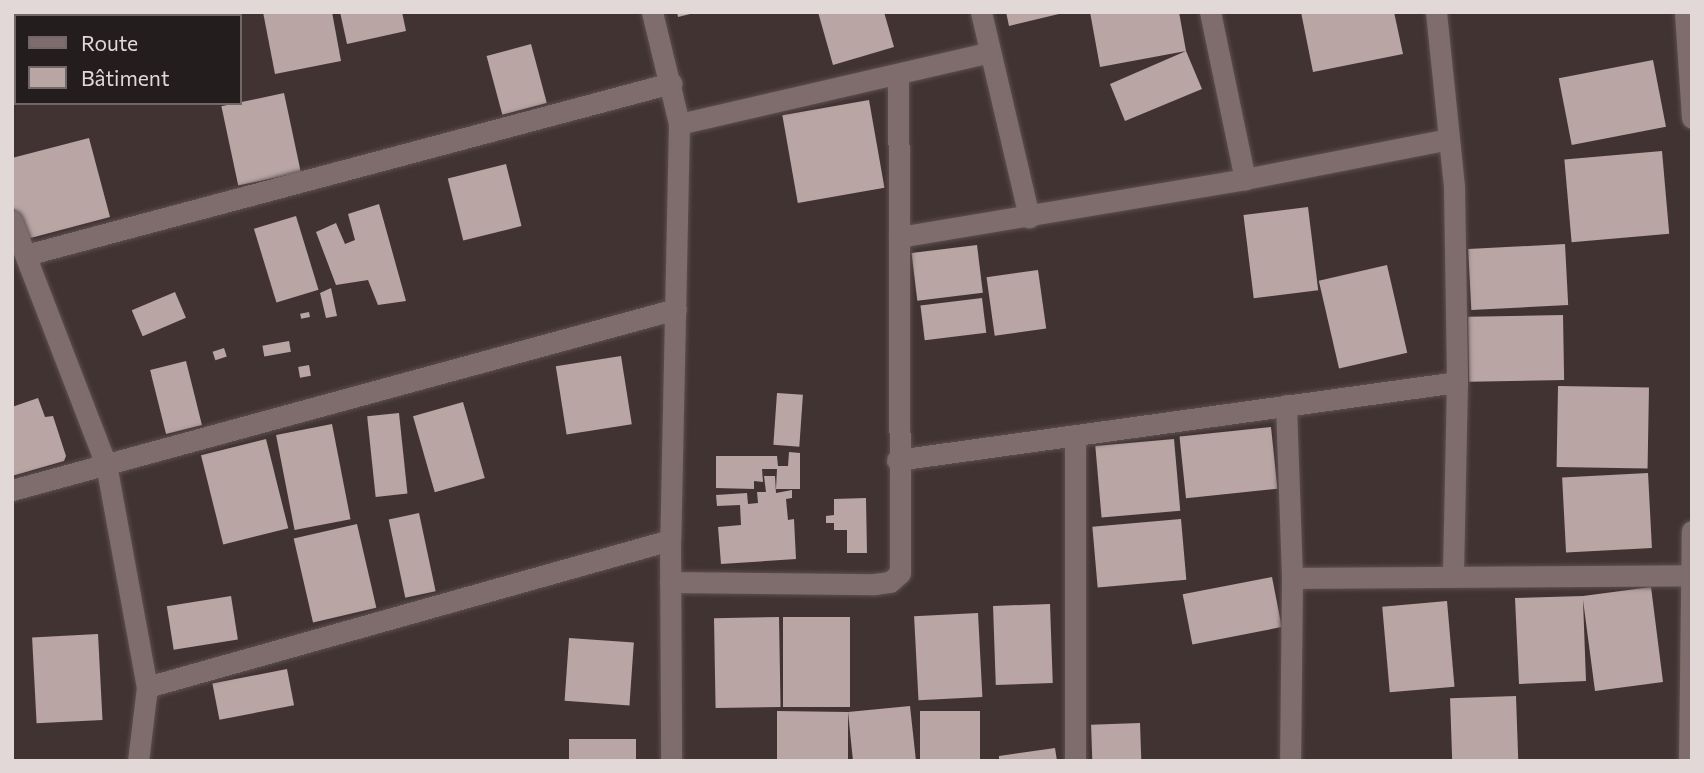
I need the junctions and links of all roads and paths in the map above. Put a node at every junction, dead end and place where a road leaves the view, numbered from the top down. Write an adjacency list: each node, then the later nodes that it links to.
1 (652, 12): 8 (street)
2 (981, 12): 6 (street)
3 (1210, 12): 12 (street)
4 (1436, 12): 11 (street)
5 (1685, 12): 9 (street)
6 (990, 52): 7 (street); 13 (street)
7 (898, 76): 10 (street); 15 (street)
8 (671, 83): 10 (street); 16 (street)
9 (1692, 118)
10 (679, 124): 17 (street)
11 (1448, 139): 12 (street); 18 (street)
12 (1245, 179): 13 (street)
13 (1029, 217): 15 (street)
14 (12, 221): 16 (street)
15 (900, 237): 21 (street)
16 (26, 255): 22 (street)
17 (676, 309): 22 (street); 25 (street)
18 (1457, 382): 19 (street); 27 (street)
19 (1286, 405): 20 (street); 28 (street)
20 (1075, 435): 21 (street); 33 (street)
21 (897, 460): 29 (street)
22 (106, 464): 23 (street); 30 (street)
23 (12, 490)
24 (1692, 531): 26 (street)
25 (670, 540): 29 (street); 30 (street)
26 (1691, 575): 27 (street); 35 (street)
27 (1453, 577): 28 (street)
28 (1292, 578): 34 (street)
29 (670, 582): 32 (street)
30 (147, 687): 31 (street)
31 (138, 761)
32 (671, 761)
33 (1075, 761)
34 (1290, 761)
35 (1689, 761)

